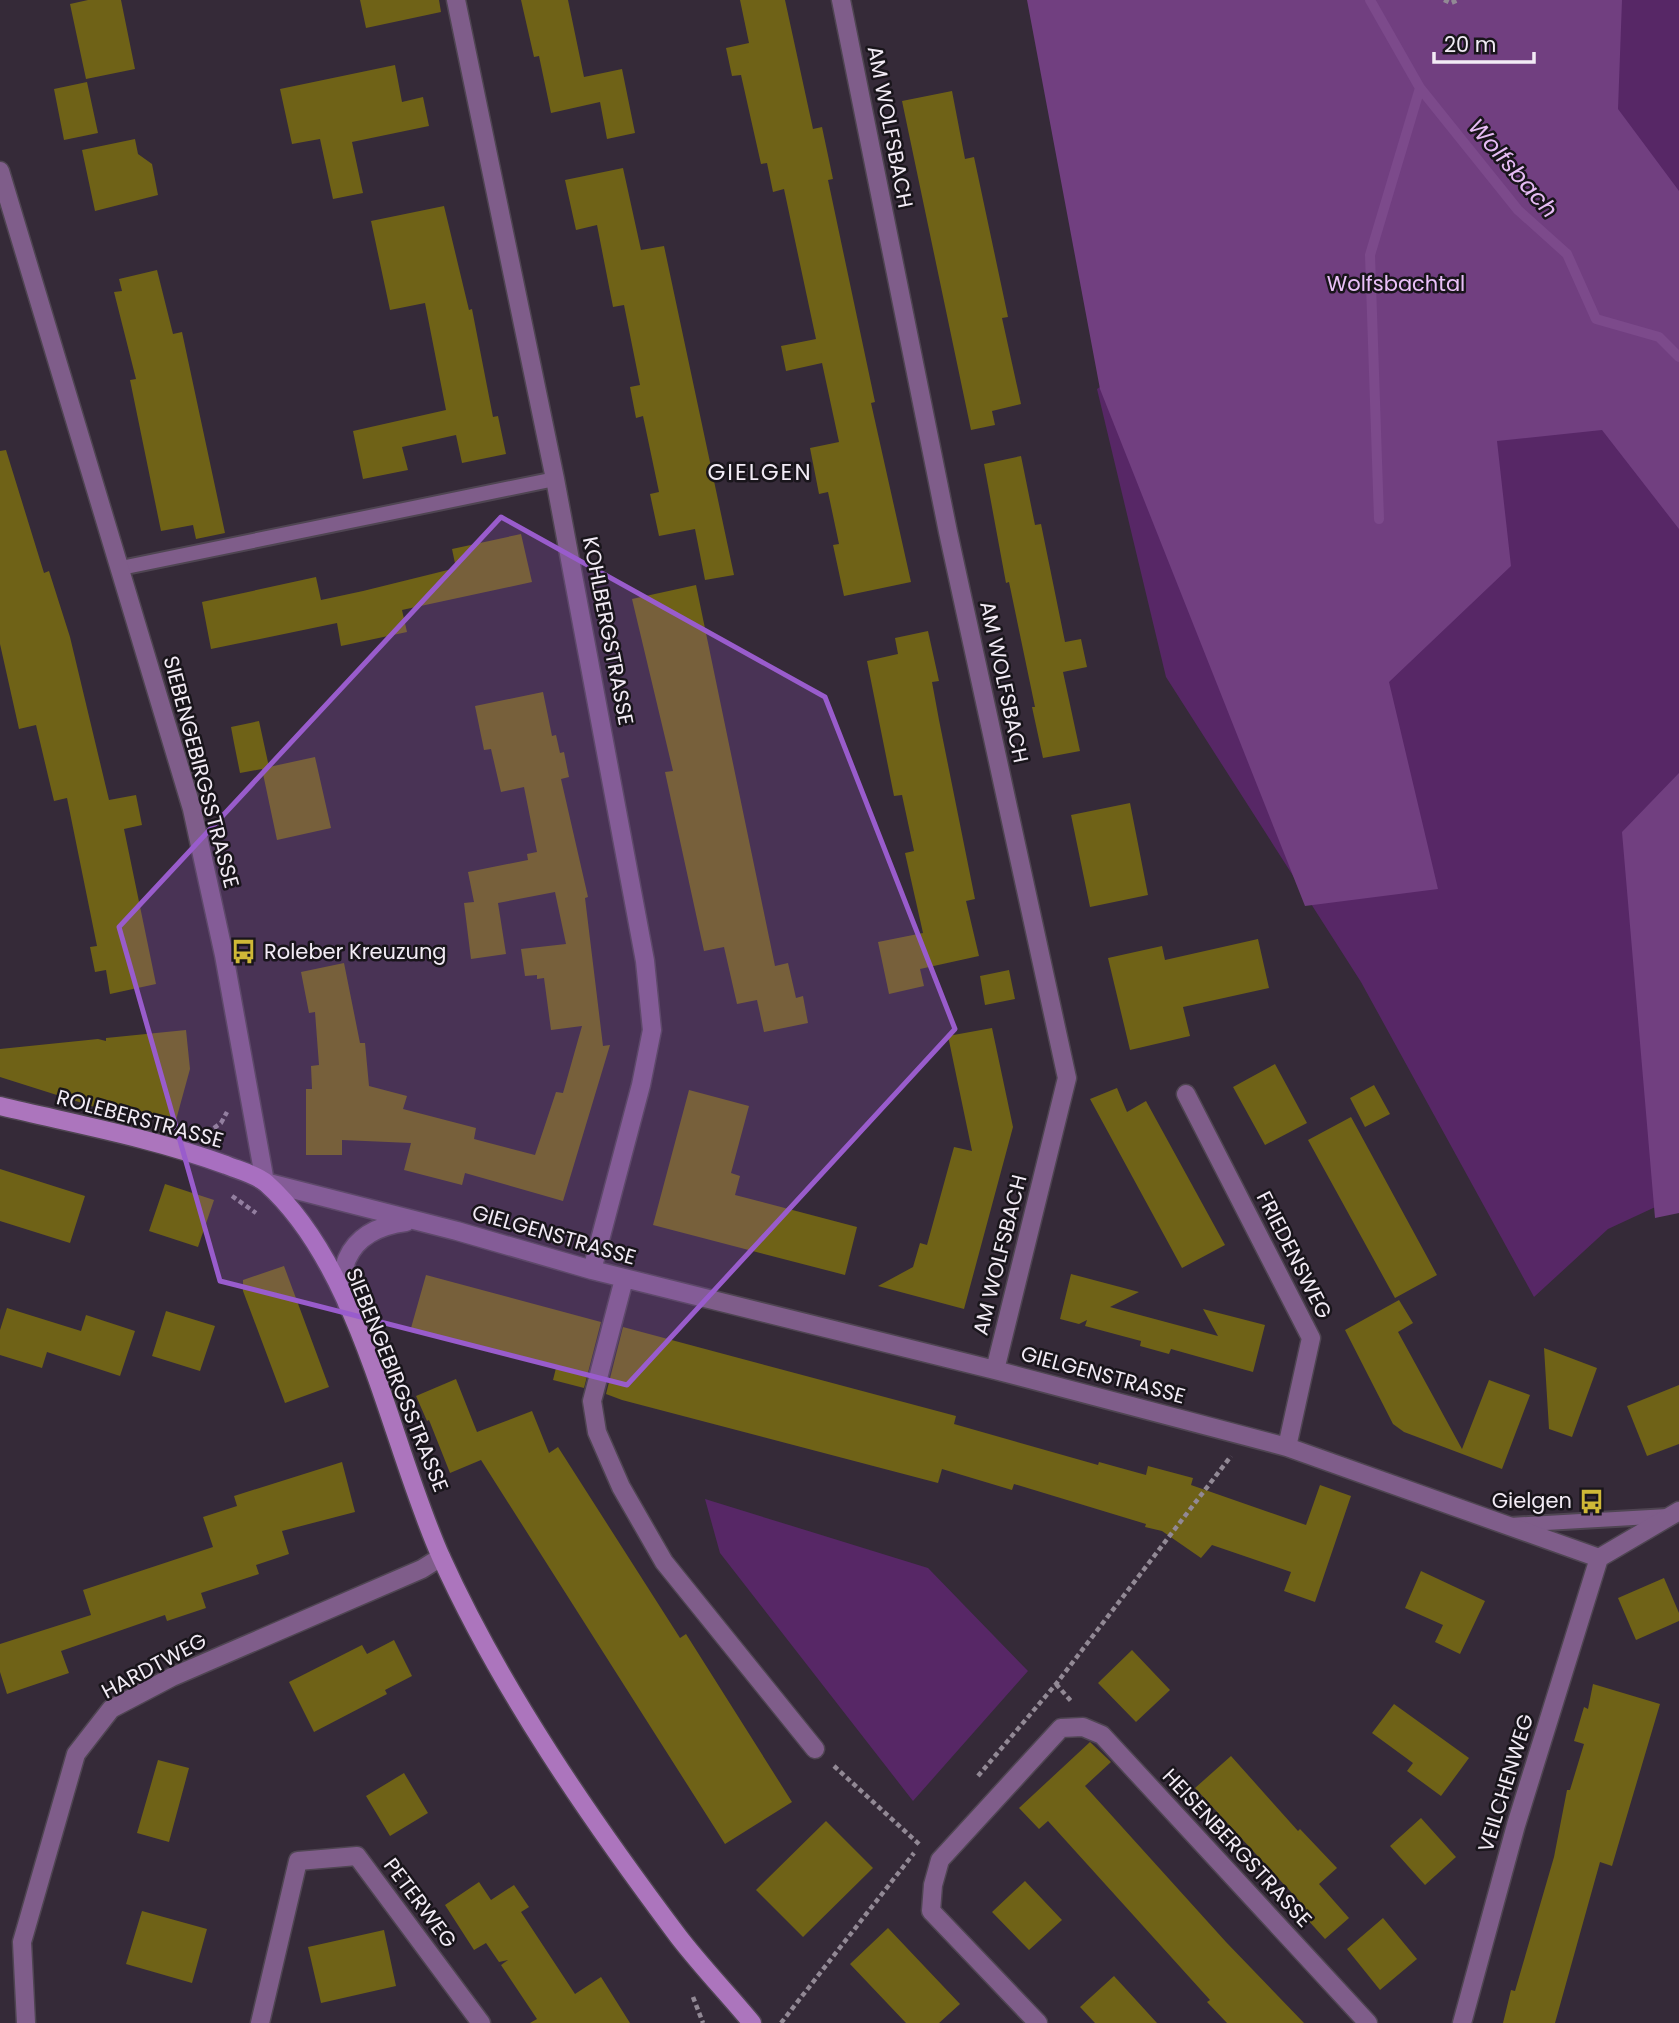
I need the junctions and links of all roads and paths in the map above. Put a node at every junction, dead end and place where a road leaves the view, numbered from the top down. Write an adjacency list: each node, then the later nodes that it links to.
1 (456, 0): 6 (street, KOHLBERGSTRASSE)
2 (841, 0): 17 (street, AM WOLFSBACH)
3 (1444, 0): 4 (path)
4 (1458, 0)
5 (0, 171): 7 (street, SIEBENGEBIRGSSTRASSE)
6 (555, 479): 7 (lane); 14 (street, KOHLBERGSTRASSE)
7 (121, 568): 10 (street, SIEBENGEBIRGSSTRASSE)
8 (1186, 1094): 19 (street, FRIEDENSWEG)
9 (0, 1106): 10 (main road, ROLEBERSTRASSE)
10 (265, 1182): 13 (street, GIELGENSTRASSE); 16 (main road, SIEBENGEBIRGSSTRASSE)
11 (228, 1194): 12 (path)
12 (260, 1216)
13 (415, 1221): 14 (street, GIELGENSTRASSE); 16 (street, GIELGENSTRASSE)
14 (592, 1270): 15 (street, GIELGENSTRASSE)
15 (624, 1279): 17 (street, GIELGENSTRASSE); 24 (street)
16 (347, 1304): 22 (main road, SIEBENGEBIRGSSTRASSE)
17 (995, 1370): 18 (street, GIELGENSTRASSE)
18 (1247, 1436): 19 (street, GIELGENSTRASSE); 25 (path)
19 (1287, 1447): 21 (street, GIELGENSTRASSE)
20 (1674, 1513): 21 (lane); 23 (street)
21 (1505, 1526): 23 (street, GIELGENSTRASSE)
22 (441, 1557): 28 (street, HARDTWEG); 31 (main road, SIEBENGEBIRGSSTRASSE)
23 (1598, 1558): 35 (street, VEILCHENWEG)
24 (815, 1749): 27 (path)
25 (971, 1785)
26 (929, 1835): 27 (path)
27 (920, 1845): 32 (path)
28 (26, 2023)
29 (260, 2023): 30 (street, PETERWEG)
30 (481, 2023)
31 (752, 2023)
32 (781, 2023)
33 (1038, 2023): 34 (street, HEISENBERGSTRASSE)
34 (1368, 2023)
35 (1462, 2023)

